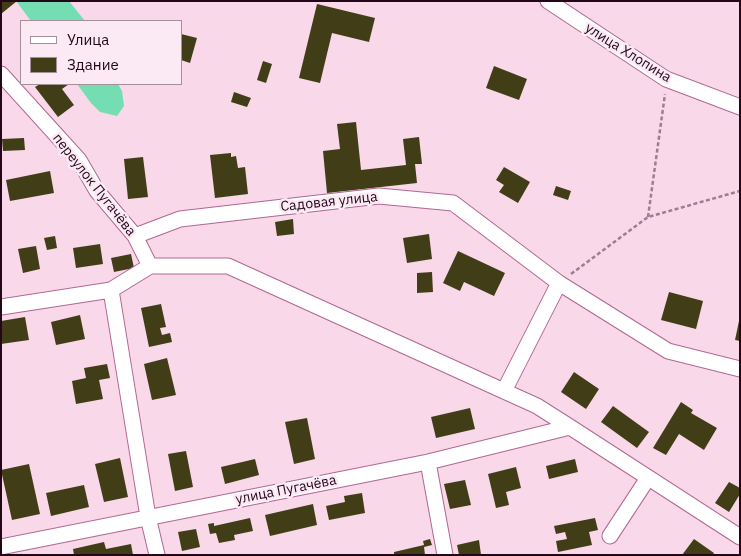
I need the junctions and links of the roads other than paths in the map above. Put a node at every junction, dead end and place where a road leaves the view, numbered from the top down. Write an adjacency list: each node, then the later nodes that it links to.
1 (548, 1): 3 (street, улица Хлопина)
2 (1, 74): 4 (street, переулок Пугачёва)
3 (740, 107)
4 (135, 236): 5 (street, переулок Пугачёва); 6 (street, Садовая улица)
5 (150, 266): 7 (street); 10 (street)
6 (559, 282): 9 (street, Садовая улица); 10 (street)
7 (111, 290): 8 (street); 14 (street)
8 (1, 307)
9 (740, 369)
10 (504, 391): 11 (street)
11 (570, 426): 12 (street, улица Пугачёва); 13 (street)
12 (428, 462): 14 (street, улица Пугачёва); 19 (street)
13 (648, 478): 15 (street); 16 (street)
14 (148, 517): 17 (street, улица Пугачёва); 18 (street)
15 (610, 536)
16 (740, 537)
17 (1, 547)
18 (157, 555)
19 (445, 555)

